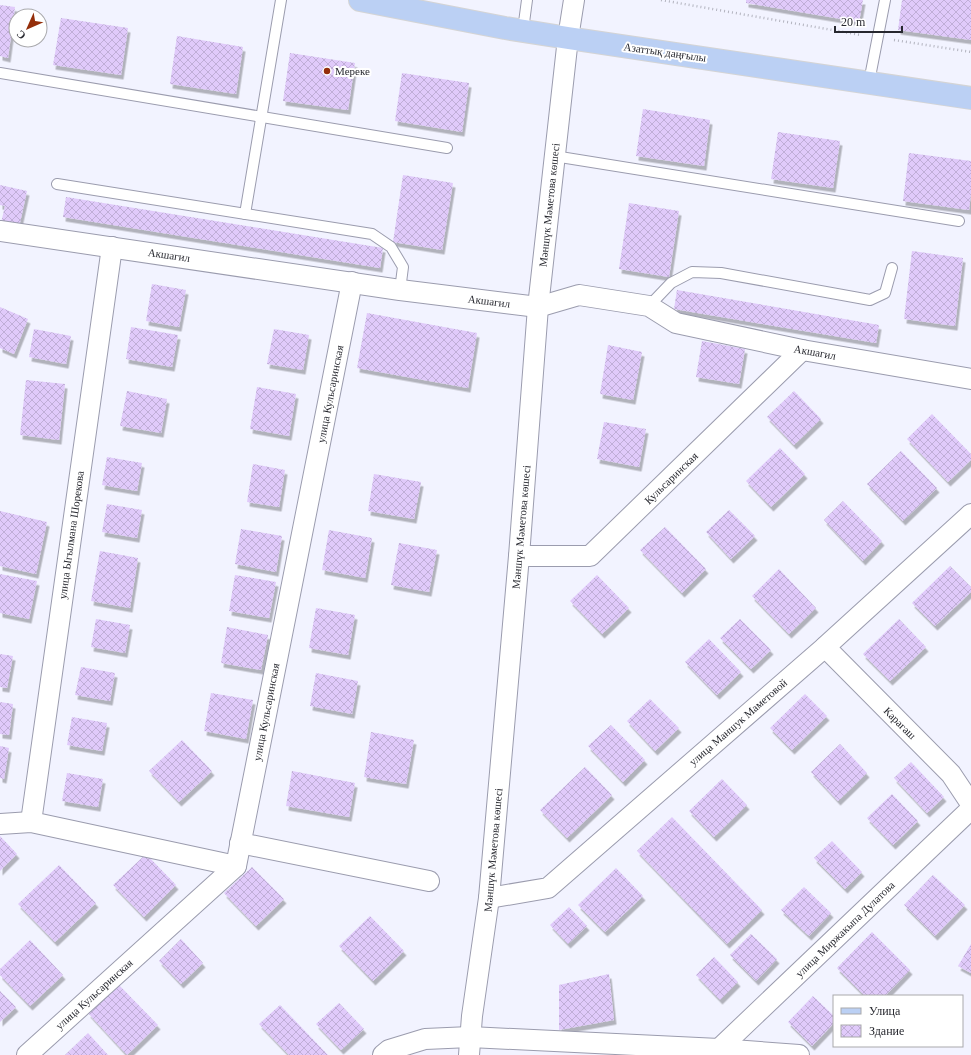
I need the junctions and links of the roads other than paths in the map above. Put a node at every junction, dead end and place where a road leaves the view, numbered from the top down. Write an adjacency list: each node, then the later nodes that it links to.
1 (281, 0): 11 (lane)
2 (360, 0): 6 (main road, Азаттық даңғылы)
3 (527, 0): 6 (lane)
4 (574, 0): 7 (street, Мәншүк Мәметова көшесі)
5 (885, 0): 9 (lane)
6 (523, 30): 7 (main road, Азаттық даңғылы)
7 (568, 38): 9 (main road, Азаттық даңғылы); 13 (street, Мәншүк Мәметова көшесі)
8 (0, 73): 11 (lane)
9 (869, 82): 10 (main road, Азаттық даңғылы)
10 (971, 98)
11 (261, 117): 12 (lane); 15 (lane)
12 (447, 148)
13 (554, 156): 16 (lane); 23 (street, Мәншүк Мәметова көшесі)
14 (57, 184): 15 (lane)
15 (245, 214): 21 (lane)
16 (959, 221)
17 (0, 231): 18 (street, Акшагил)
18 (112, 247): 20 (street, Акшагил); 31 (street, улица Ыгылмана Шорекова)
19 (892, 268): 22 (lane)
20 (352, 282): 21 (street, Акшагил); 33 (street, улица Кульсаринская)
21 (400, 290): 23 (street, Акшагил)
22 (649, 306): 23 (street, Акшагил); 24 (street, Акшагил)
23 (538, 307): 27 (street, Мәншүк Мәметова көшесі)
24 (802, 350): 25 (street, Акшагил); 27 (street, Кульсаринская)
25 (971, 379)
26 (971, 514): 28 (street, улица Маншук Маметовой)
27 (519, 556): 36 (street, Мәншүк Мәметова көшесі)
28 (825, 647): 29 (street, Карагаш); 36 (street, улица Маншук Маметовой)
29 (971, 804)
30 (971, 808): 38 (street, улица Миржакыпа Дулатова)
31 (31, 822): 32 (street); 34 (street)
32 (0, 824)
33 (240, 843): 34 (street, улица Кульсаринская); 35 (street)
34 (236, 866): 39 (street, улица Кульсаринская)
35 (429, 881)
36 (489, 898): 37 (street, Мәншүк Мәметова көшесі)
37 (469, 1046): 38 (street); 40 (street)
38 (719, 1049): 41 (street)
39 (27, 1055)
40 (383, 1055)
41 (799, 1055)

